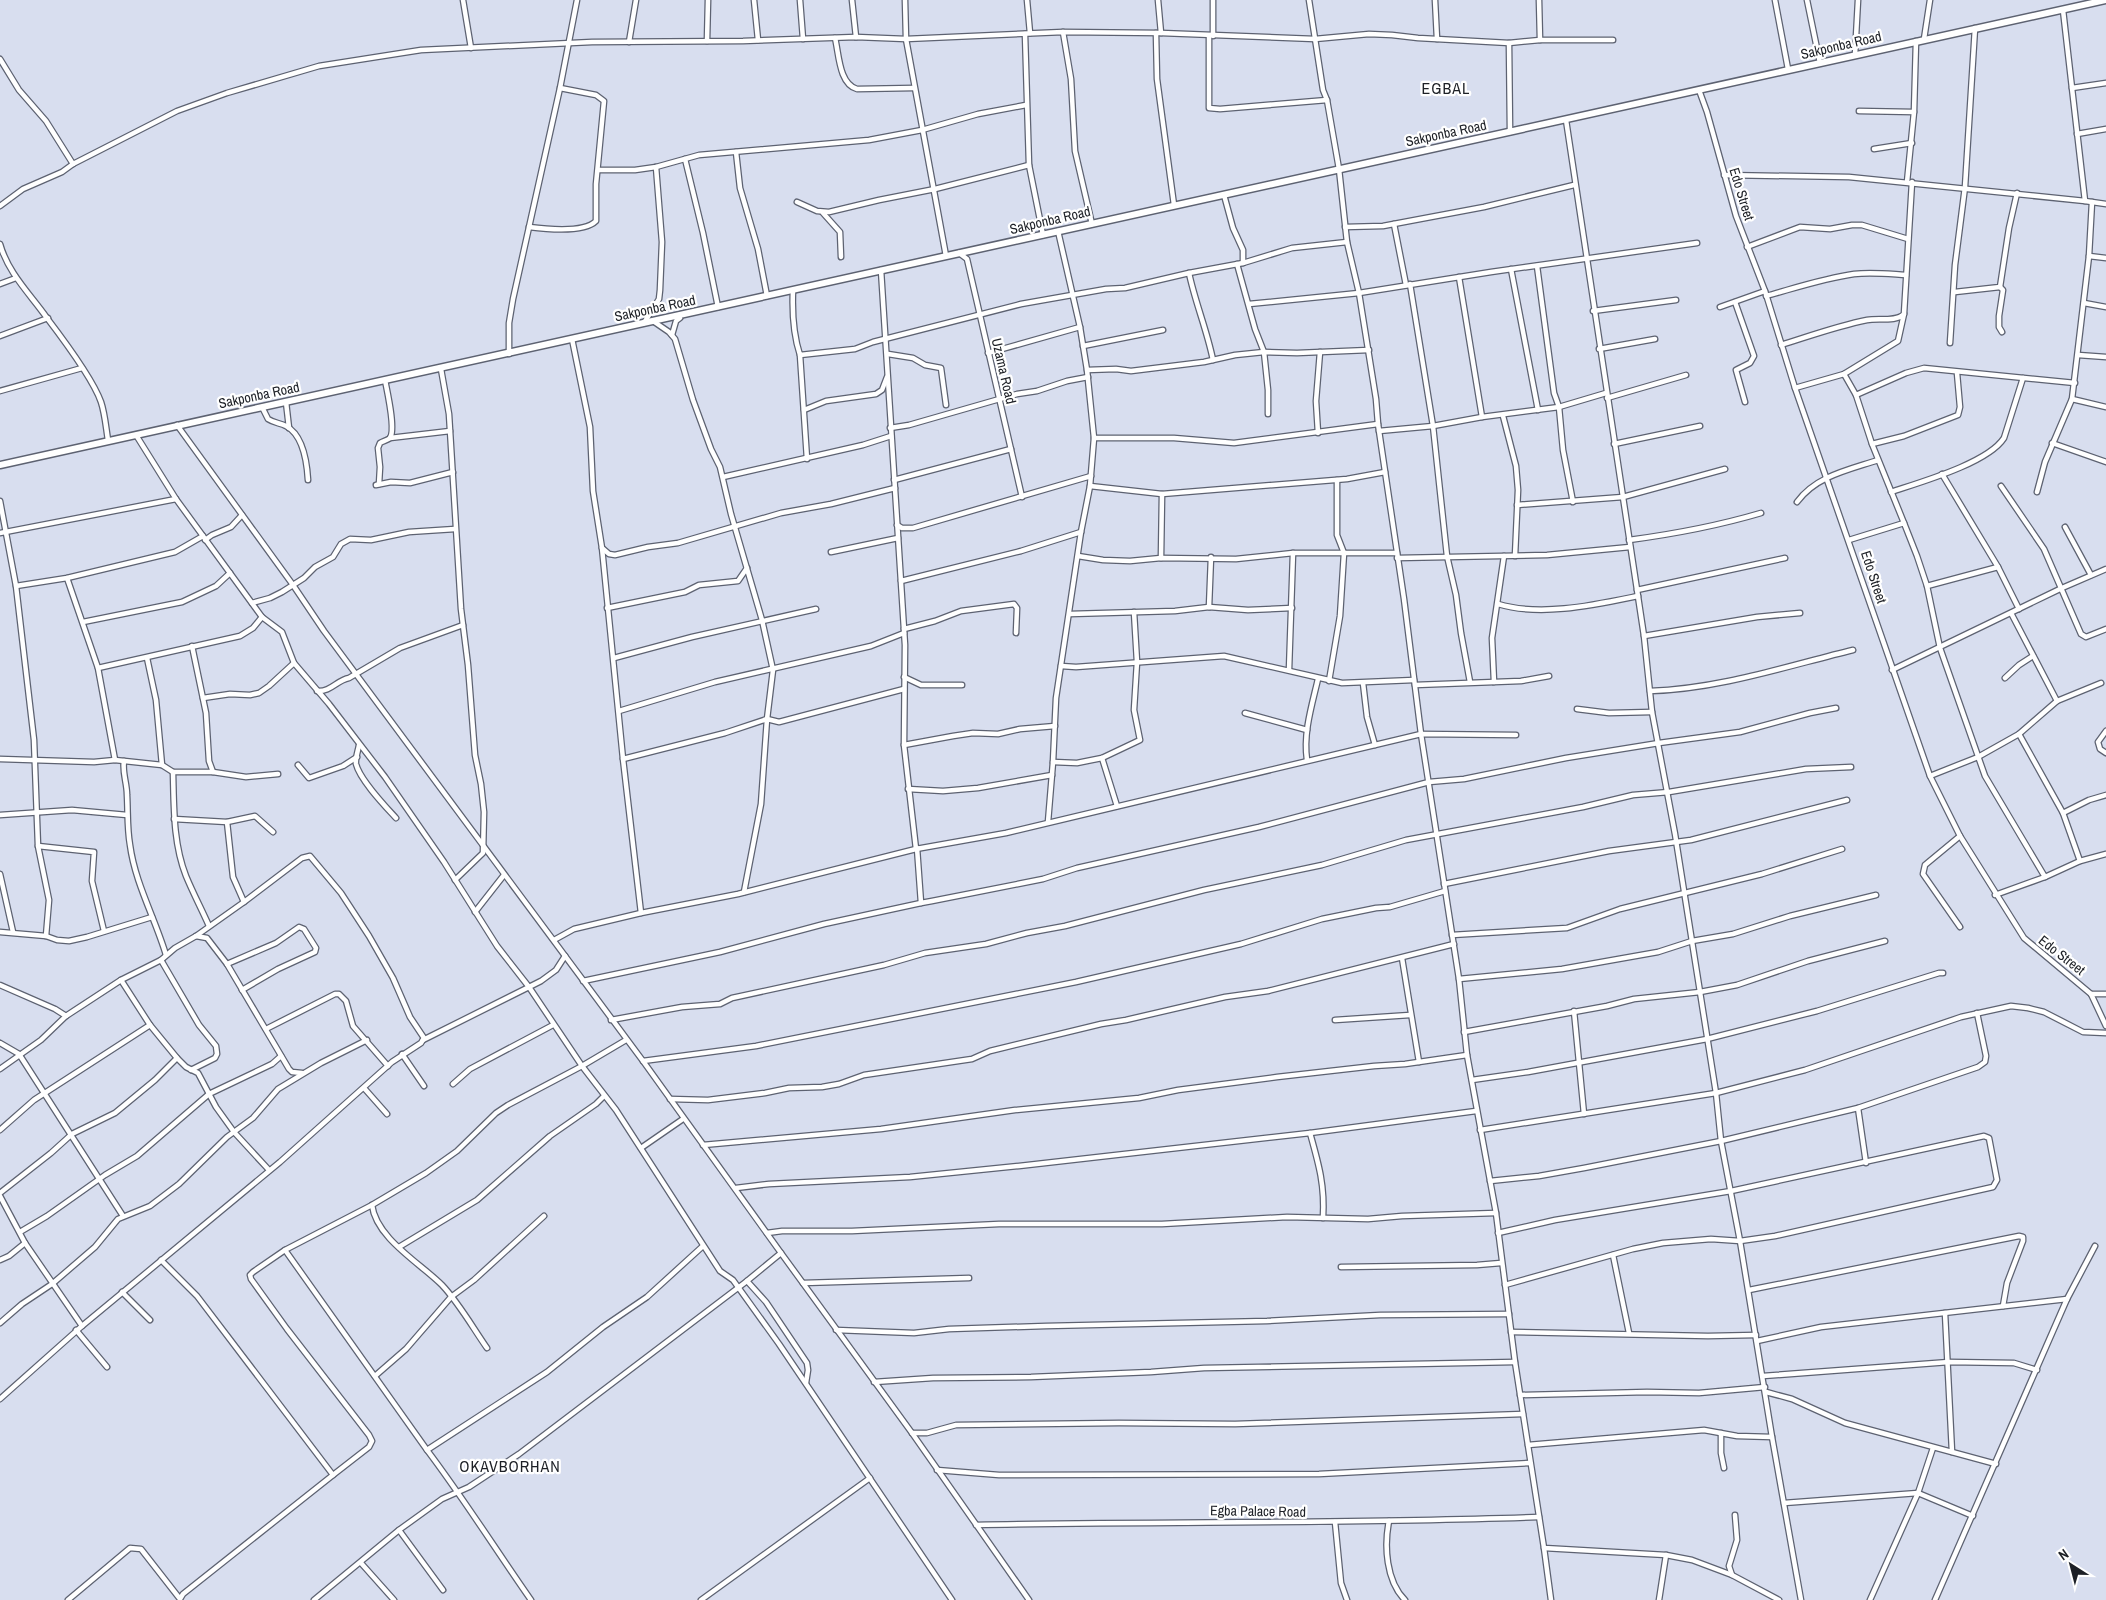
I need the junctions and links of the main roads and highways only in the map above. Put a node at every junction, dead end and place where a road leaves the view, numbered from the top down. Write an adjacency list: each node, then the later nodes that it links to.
1 (2106, 0): 2 (main road, Sakponba Road)
2 (2095, 1): 3 (main road, Sakponba Road)
3 (0, 465)

